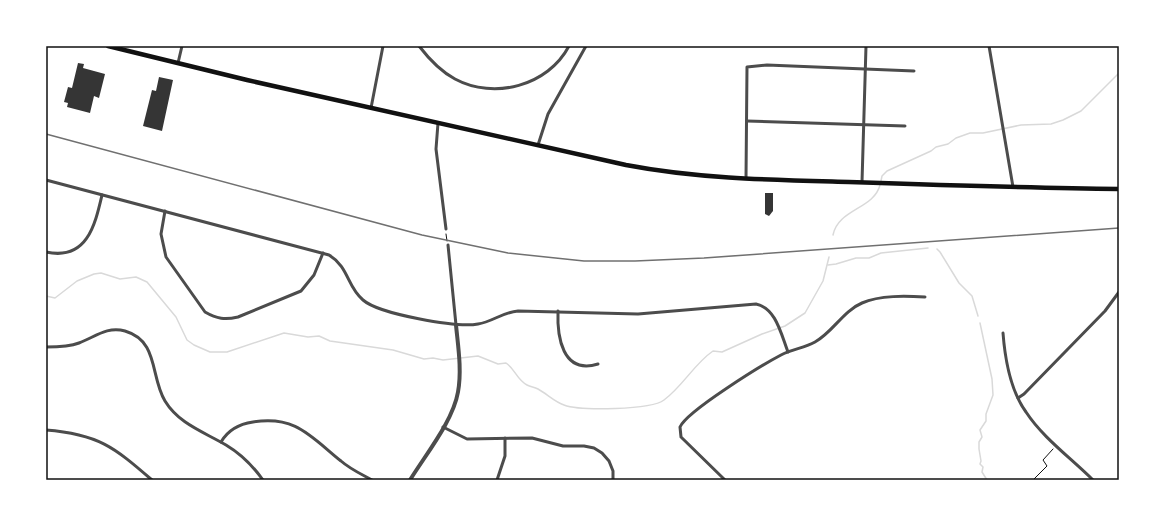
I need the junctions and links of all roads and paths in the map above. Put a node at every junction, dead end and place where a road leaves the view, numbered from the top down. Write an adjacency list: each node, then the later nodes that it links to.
1 (108, 46): 9 (main road)
2 (182, 46): 10 (street)
3 (384, 46): 13 (street)
4 (420, 46): 5 (street)
5 (569, 46)
6 (586, 46): 18 (street)
7 (866, 46): 11 (street)
8 (990, 46): 22 (street)
9 (132, 49): 10 (main road)
10 (178, 63): 13 (main road)
11 (865, 68): 12 (street); 14 (street); 16 (street)
12 (914, 71)
13 (371, 108): 15 (main road)
14 (747, 121): 16 (street); 19 (street)
15 (438, 123): 18 (main road); 26 (street)
16 (864, 124): 17 (street); 21 (street)
17 (905, 126)
18 (538, 145): 19 (main road)
19 (746, 178): 21 (main road)
20 (46, 180): 24 (street)
21 (862, 182): 22 (main road)
22 (1013, 187): 23 (main road)
23 (1119, 189)
24 (102, 195): 25 (street); 28 (street)
25 (165, 211): 29 (street); 29 (street)
26 (446, 229): 27 (path)
27 (448, 245): 33 (street)
28 (46, 252)
29 (323, 253): 33 (street)
30 (1119, 292): 38 (street)
31 (925, 297): 36 (street)
32 (558, 312): 33 (street); 36 (street); 37 (street)
33 (456, 324): 39 (street)
34 (1003, 333): 38 (street)
35 (46, 347): 42 (street)
36 (788, 352): 50 (street)
37 (598, 364)
38 (1018, 398): 52 (street)
39 (443, 427): 41 (street); 47 (street)
40 (46, 430): 44 (street)
41 (505, 438): 48 (street); 49 (street)
42 (220, 442): 45 (street); 46 (street)
43 (1053, 449): 51 (path)
44 (152, 480)
45 (264, 480)
46 (372, 480)
47 (410, 480)
48 (496, 480)
49 (613, 480)
50 (725, 480)
51 (1034, 480)
52 (1093, 480)

